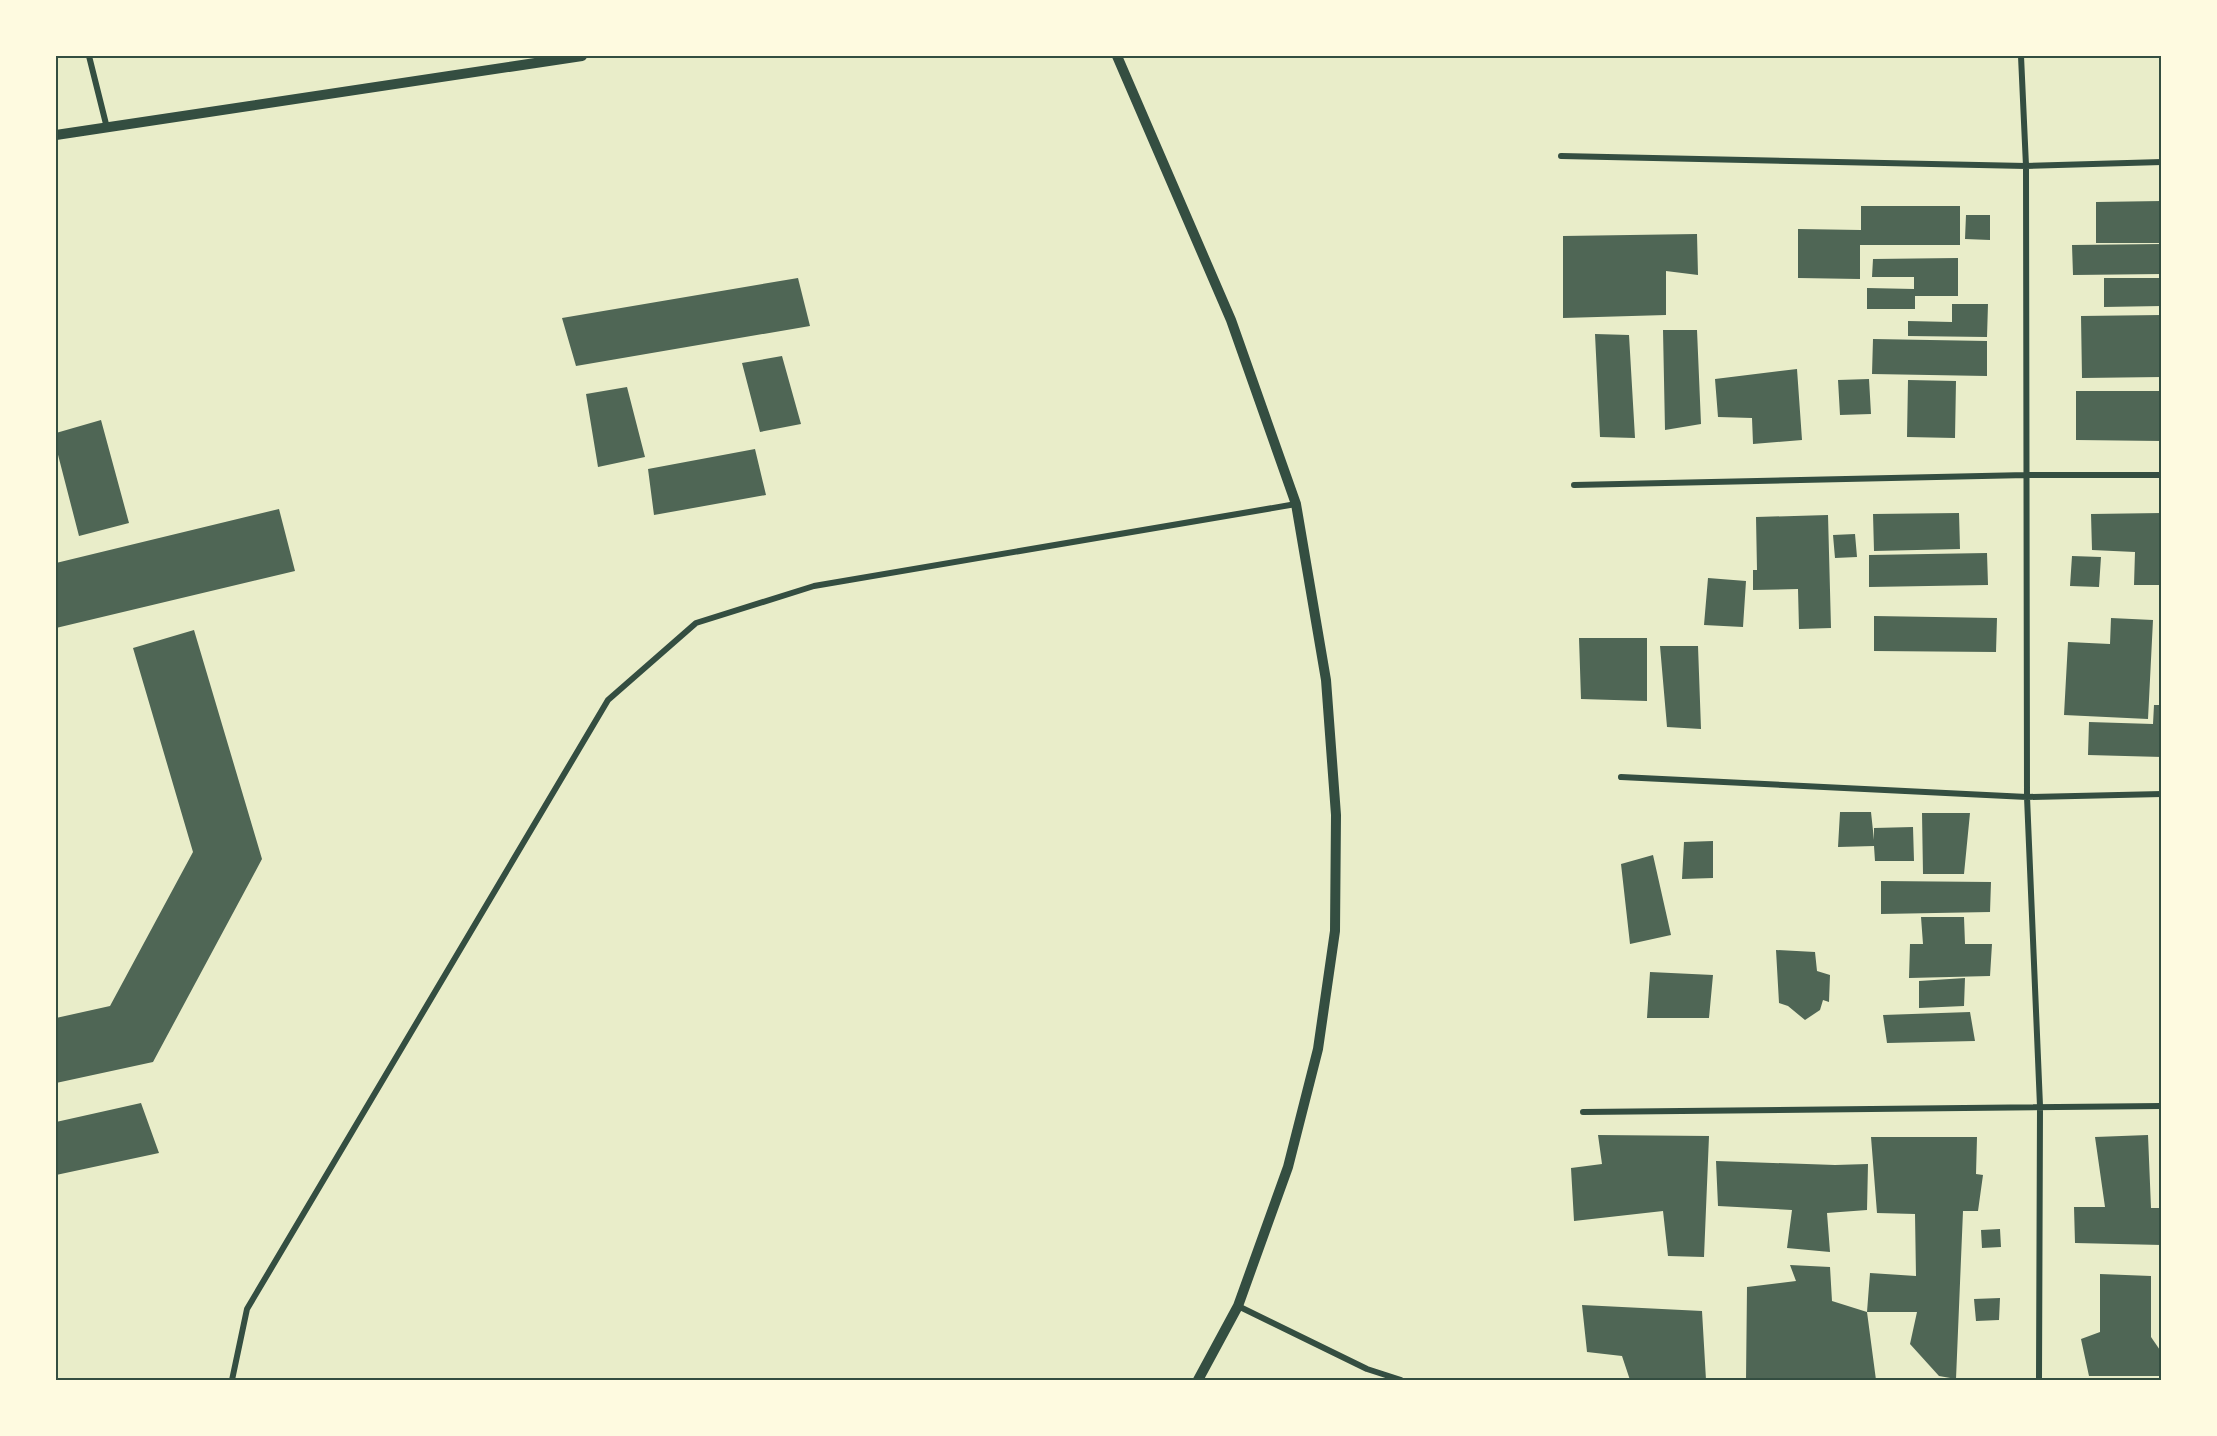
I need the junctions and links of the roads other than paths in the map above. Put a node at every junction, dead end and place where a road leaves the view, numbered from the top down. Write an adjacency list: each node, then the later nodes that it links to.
1 (89, 56): 5 (street)
2 (582, 56): 5 (street)
3 (1117, 56): 13 (street)
4 (2021, 56): 9 (street)
5 (107, 128): 6 (street)
6 (56, 135)
7 (1561, 156): 9 (street)
8 (2162, 162): 9 (street)
9 (2026, 165): 11 (street)
10 (2162, 474): 11 (street)
11 (2027, 475): 12 (street); 16 (street)
12 (1574, 485)
13 (1296, 504): 20 (street); 21 (street)
14 (1621, 777): 16 (street)
15 (2162, 794): 16 (street)
16 (2027, 797): 17 (street)
17 (2040, 1106): 18 (street); 19 (street); 24 (street)
18 (2162, 1106)
19 (1583, 1112)
20 (1238, 1306): 22 (street); 23 (street)
21 (232, 1380)
22 (1198, 1380)
23 (1401, 1380)
24 (2039, 1380)

